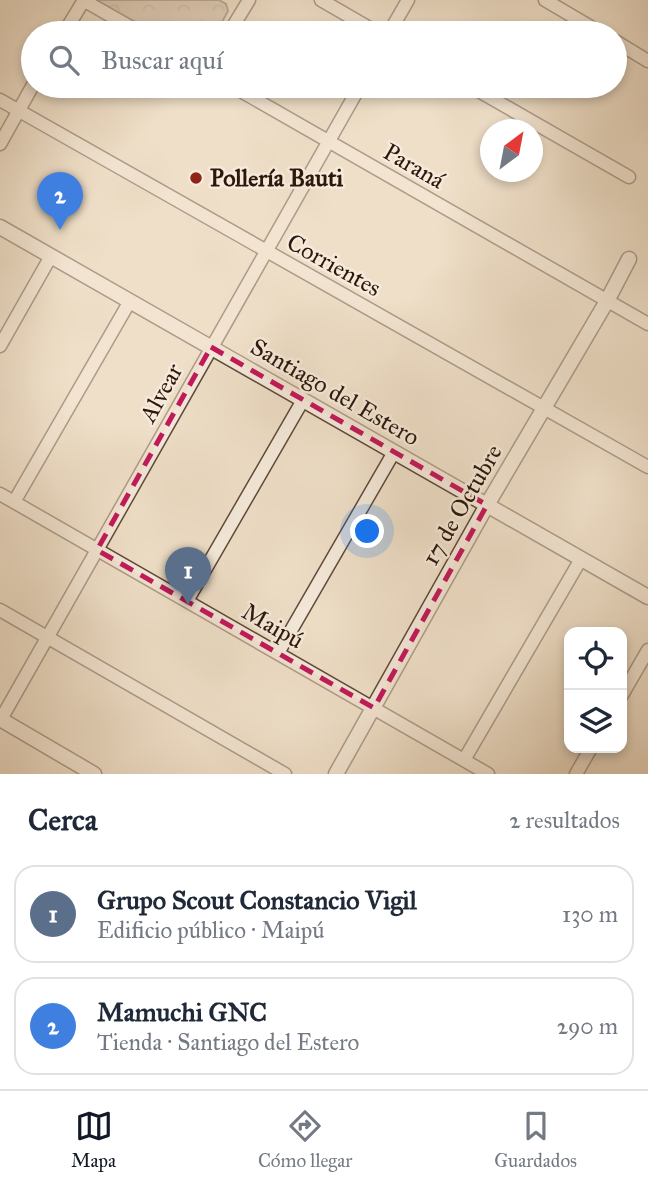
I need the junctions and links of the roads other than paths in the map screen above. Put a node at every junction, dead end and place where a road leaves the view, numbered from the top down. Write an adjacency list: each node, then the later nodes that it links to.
1 (83, 0): 6 (street); 7 (street)
2 (321, 0): 9 (street)
3 (408, 0): 10 (street)
4 (545, 0): 11 (street)
5 (244, 2): 8 (street)
6 (71, 21)
7 (120, 21)
8 (235, 21)
9 (357, 21)
10 (396, 21)
11 (581, 21)
12 (627, 48): 13 (street)
13 (648, 61)
14 (25, 98): 19 (street)
15 (253, 98): 20 (street, Paraná)
16 (353, 98): 20 (street, Alvear)
17 (491, 98): 22 (street)
18 (0, 100): 19 (street, Corrientes)
19 (18, 110): 21 (street); 24 (street, Corrientes)
20 (328, 141): 24 (street, Alvear); 28 (street, Paraná)
21 (0, 144)
22 (629, 177)
23 (0, 227): 25 (street, Santiago del Estero)
24 (266, 250): 31 (street, Alvear); 33 (street, Corrientes)
25 (51, 256): 27 (street, Santiago del Estero); 30 (street)
26 (629, 259): 28 (street, 17 de Octubre)
27 (130, 301): 31 (street, Santiago del Estero); 37 (street)
28 (607, 301): 29 (street, Paraná); 33 (street, 17 de Octubre)
29 (648, 324)
30 (0, 346)
31 (211, 347): 32 (street, Santiago del Estero); 39 (street, Alvear)
32 (303, 400): 34 (street, Santiago del Estero); 42 (street)
33 (545, 408): 35 (street, Corrientes); 38 (street, 17 de Octubre)
34 (394, 452): 38 (street, Santiago del Estero); 46 (street)
35 (648, 467)
36 (0, 494): 37 (street, Maipú)
37 (14, 502): 39 (street, Maipú)
38 (487, 505): 40 (street, Santiago del Estero); 48 (street, 17 de Octubre)
39 (97, 550): 42 (street, Maipú); 44 (street, Alvear)
40 (581, 559): 41 (street, Santiago del Estero); 51 (street)
41 (648, 597)
42 (187, 601): 46 (street, Maipú)
43 (0, 610): 44 (street)
44 (47, 637): 49 (street, Alvear); 53 (street)
45 (648, 650): 47 (street)
46 (278, 653): 48 (street, Maipú)
47 (625, 690)
48 (374, 708): 51 (street, Maipú); 54 (street, 17 de Octubre)
49 (0, 720): 52 (street)
50 (588, 753): 56 (street)
51 (464, 760): 55 (street, Maipú)
52 (94, 774)
53 (285, 774)
54 (336, 774)
55 (488, 774)
56 (576, 774)

